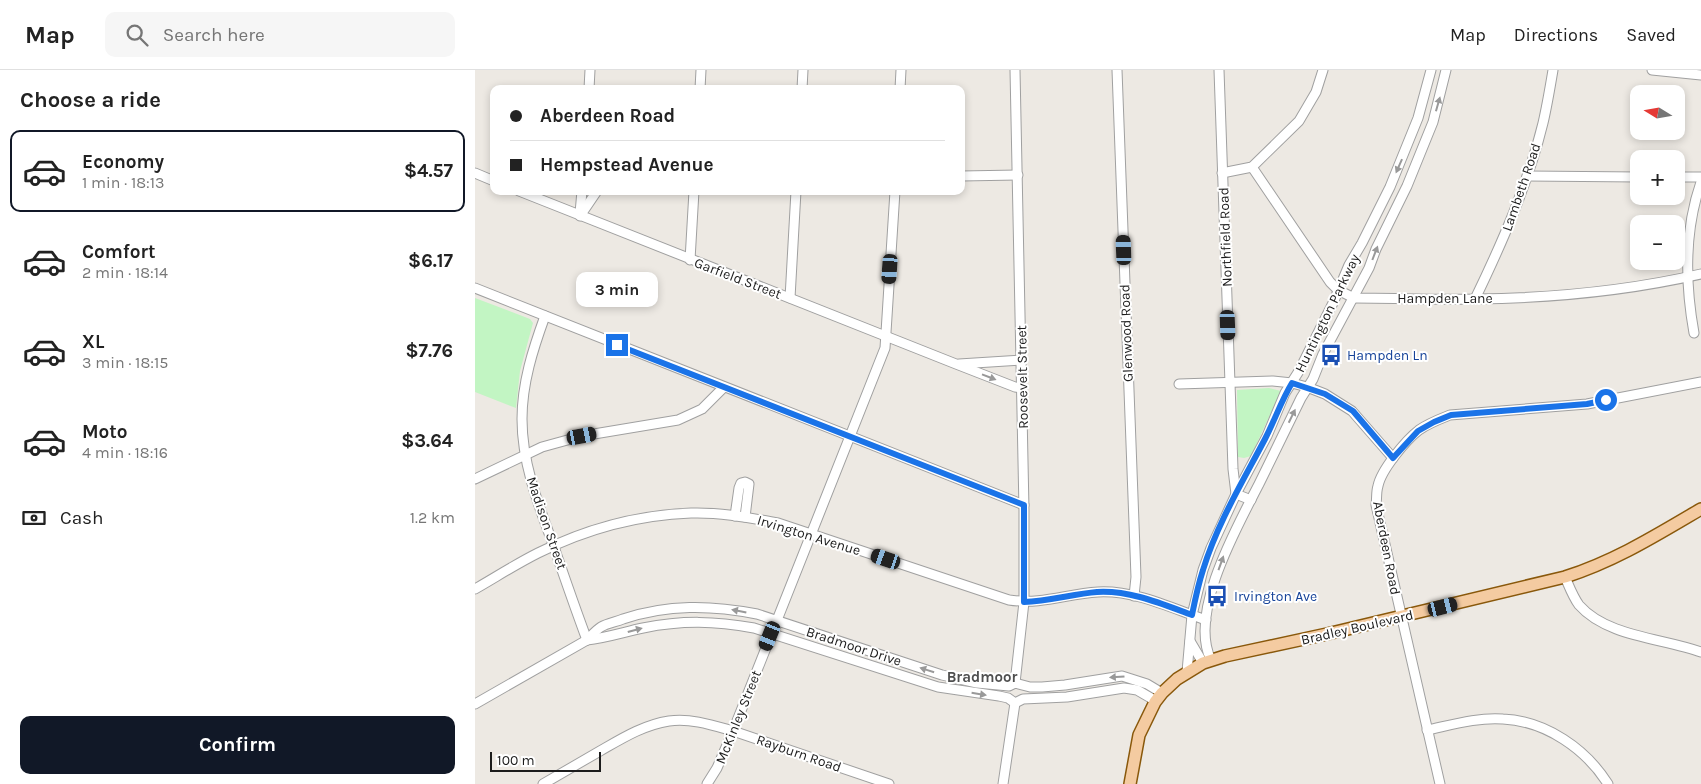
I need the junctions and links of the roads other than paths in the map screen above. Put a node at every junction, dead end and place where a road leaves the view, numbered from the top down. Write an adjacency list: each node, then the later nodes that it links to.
1 (590, 70): 14 (street)
2 (701, 70): 15 (street)
3 (803, 70): 16 (street)
4 (901, 70): 17 (street)
5 (1015, 70): 21 (street, Roosevelt Street)
6 (1117, 70): 70 (street, Glenwood Road)
7 (1219, 70): 20 (street, Northfield Road)
8 (1323, 70): 18 (street)
9 (1431, 70): 40 (street, Huntington Parkway, one-way to 40)
10 (1446, 70): 42 (street, Huntington Parkway, one-way to 10)
11 (1553, 70): 23 (street, Lambeth Road)
12 (1653, 70): 13 (street)
13 (1701, 75)
14 (589, 85)
15 (700, 85)
16 (802, 85)
17 (900, 85)
18 (1252, 167): 20 (street); 40 (street, Hampden Lane)
19 (475, 173): 27 (street)
20 (1222, 173): 49 (street, Northfield Road)
21 (1018, 175): 22 (street); 47 (street, Roosevelt Street)
22 (965, 176)
23 (1527, 176): 24 (street); 43 (street, Lambeth Road)
24 (1630, 177)
25 (1685, 177): 26 (street)
26 (1701, 178)
27 (490, 179)
28 (1701, 182): 38 (street)
29 (529, 195): 35 (street, Garfield Street)
30 (582, 195): 35 (street)
31 (594, 195): 35 (street)
32 (694, 195): 36 (street)
33 (796, 195): 41 (street)
34 (895, 195): 46 (street, McKinley Street)
35 (580, 216): 36 (street, Garfield Street)
36 (690, 260): 41 (street, Garfield Street)
37 (1701, 274): 38 (street, Hampden Lane)
38 (1687, 277): 43 (street, Hampden Lane); 45 (street)
39 (475, 288): 44 (street)
40 (1339, 290): 42 (street, Hampden Lane); 51 (street, Huntington Parkway)
41 (789, 298): 46 (street, Garfield Street)
42 (1354, 298): 43 (street, Hampden Lane); 53 (street, Huntington Parkway)
43 (1475, 299)
44 (545, 316): 54 (street); 57 (street, Madison Street)
45 (1694, 333)
46 (886, 336): 48 (street, Garfield Street); 56 (street, McKinley Street)
47 (1021, 360): 48 (street, Garfield Street); 55 (street, Roosevelt Street)
48 (956, 364): 55 (street, Garfield Street, one-way to 55)
49 (1230, 382): 51 (street); 52 (street); 60 (street, Northfield Road)
50 (1701, 382): 58 (street, Aberdeen Road)
51 (1292, 383): 53 (street); 60 (street, Huntington Parkway)
52 (1179, 384)
53 (1307, 387): 58 (street); 61 (street, Huntington Parkway, one-way to 53)
54 (724, 388): 56 (street); 57 (street)
55 (1022, 388): 62 (street, Roosevelt Street)
56 (849, 436): 62 (street); 66 (street, McKinley Street)
57 (526, 454): 59 (street); 67 (street, Madison Street)
58 (1393, 458): 73 (street, Aberdeen Road)
59 (475, 479)
60 (1235, 494): 61 (street); 72 (street, Huntington Parkway)
61 (1251, 500): 74 (street, Huntington Parkway, one-way to 61)
62 (1024, 505): 71 (street, Roosevelt Street)
63 (1701, 509): 68 (main road, Bradley Boulevard)
64 (735, 516): 65 (street, Irvington Avenue); 65 (street); 67 (street, Irvington Avenue)
65 (745, 517): 66 (street, Irvington Avenue)
66 (811, 534): 71 (street, Irvington Avenue); 75 (street, McKinley Street)
67 (554, 546): 69 (street, Irvington Avenue); 77 (street, Madison Street)
68 (1565, 577): 73 (main road, Bradley Boulevard); 79 (street)
69 (475, 589)
70 (1134, 596): 71 (street, Irvington Avenue); 72 (street, Irvington Avenue)
71 (1024, 602): 82 (street, Roosevelt Street)
72 (1192, 615): 74 (street, Irvington Avenue); 78 (street, Huntington Parkway)
73 (1401, 617): 80 (main road, Bradley Boulevard); 86 (street, Aberdeen Road)
74 (1206, 620): 80 (street, Huntington Parkway)
75 (775, 621): 76 (street, McKinley Street); 77 (street, Bradmoor Drive, one-way to 77); 82 (street, Bradmoor Drive, one-way to 75)
76 (771, 634): 77 (street, Bradmoor Drive, one-way to 76); 84 (street, Bradmoor Drive, one-way to 84); 87 (street, McKinley Street)
77 (587, 640): 85 (street, Bradmoor Drive)
78 (1190, 641): 80 (street); 81 (street, Huntington Parkway)
79 (1701, 652)
80 (1207, 662): 81 (main road, Bradley Boulevard)
81 (1187, 672): 83 (main road, Bradley Boulevard)
82 (1015, 685): 83 (street, Bradmoor Drive, one-way to 82); 84 (street); 84 (street)
83 (1159, 697): 84 (street, Bradmoor Drive); 92 (main road, Bradley Boulevard)
84 (1015, 700): 91 (street)
85 (475, 704)
86 (1427, 730): 93 (street, Aberdeen Road); 94 (street)
87 (733, 731): 88 (street, Rayburn Road); 89 (street, McKinley Street); 90 (street, Rayburn Road)
88 (543, 784)
89 (707, 784)
90 (889, 784)
91 (1003, 784)
92 (1130, 784)
93 (1440, 784)
94 (1608, 784)

